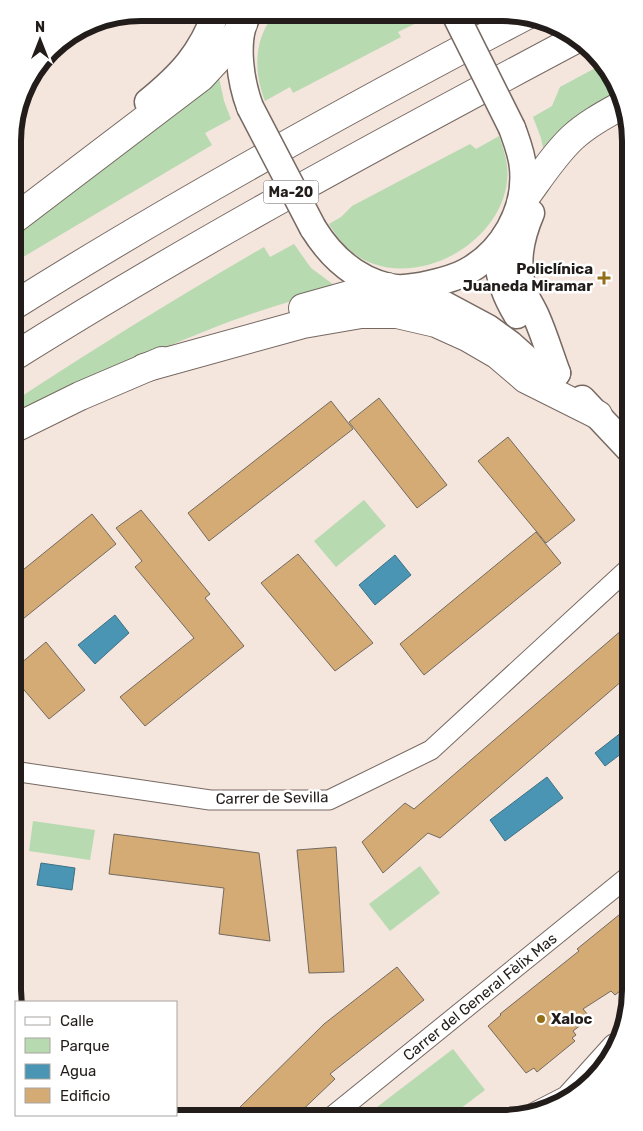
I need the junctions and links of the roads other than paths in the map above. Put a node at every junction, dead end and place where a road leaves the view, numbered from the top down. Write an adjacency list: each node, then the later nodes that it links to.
1 (459, 21): 10 (street, bridge)
2 (212, 22): 9 (street)
3 (243, 22): 9 (highway)
4 (246, 22): 13 (street, bridge)
5 (513, 22): 14 (highway, Ma-20)
6 (570, 42): 15 (highway, Ma-20)
7 (617, 108): 10 (highway)
8 (620, 120): 17 (street)
9 (96, 157): 11 (highway)
10 (521, 204): 12 (street)
11 (21, 215)
12 (504, 238): 13 (street); 17 (street)
13 (393, 287): 16 (highway); 17 (street)
14 (21, 301)
15 (21, 352)
16 (144, 368): 18 (highway); 19 (highway)
17 (557, 374): 18 (street)
18 (598, 415): 20 (street)
19 (21, 425)
20 (622, 441)
21 (621, 575): 22 (street, Carrer de Sevilla)
22 (21, 772)
23 (621, 882): 26 (street, Carrer del General Fèlix Mas)
24 (601, 1057): 25 (street)
25 (579, 1082)
26 (340, 1110)

